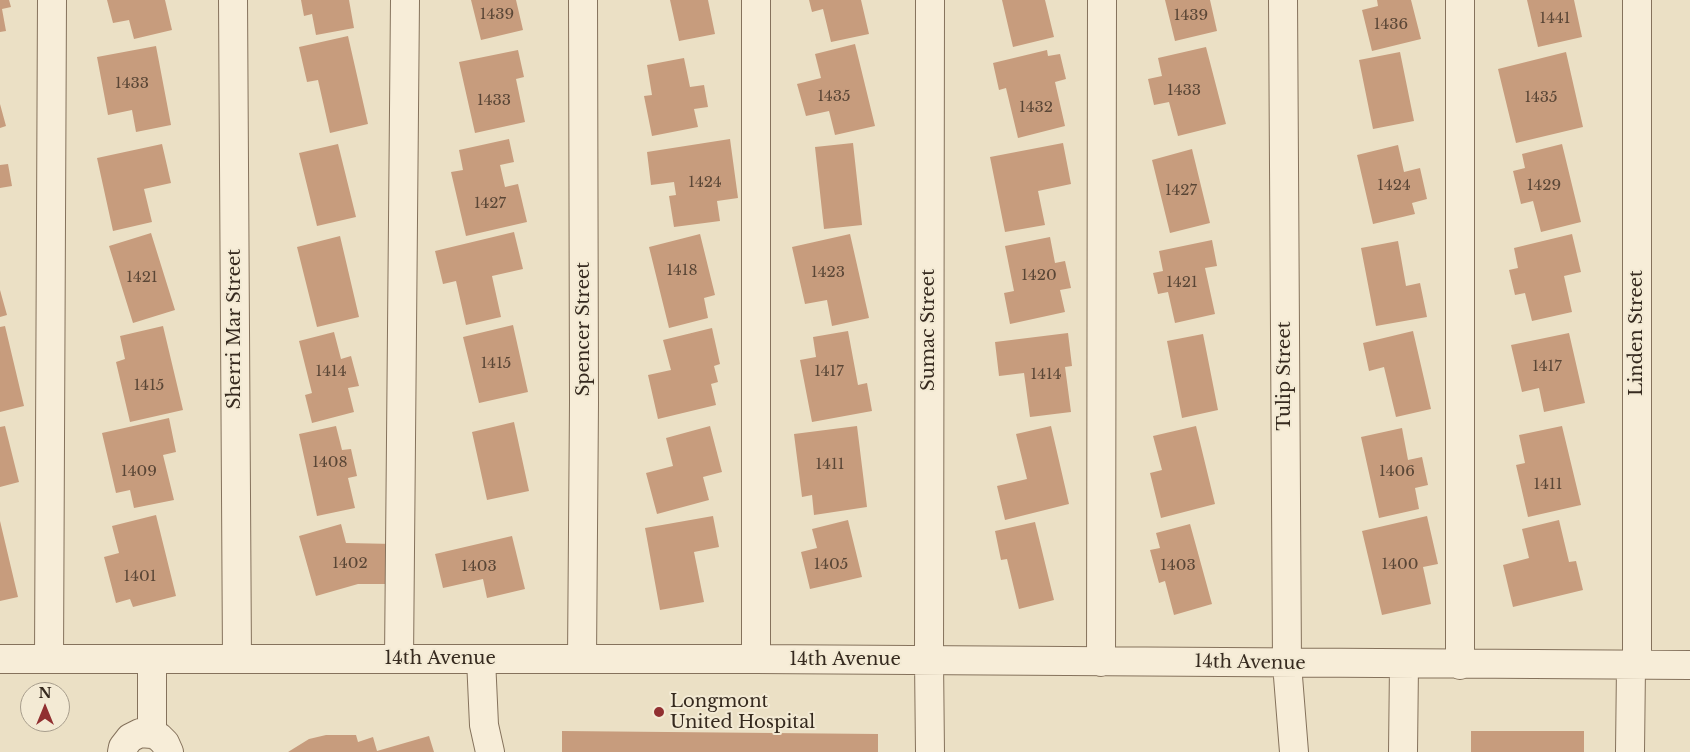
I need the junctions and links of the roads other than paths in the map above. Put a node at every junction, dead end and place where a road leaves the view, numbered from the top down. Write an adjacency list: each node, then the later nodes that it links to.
1 (52, 0): 12 (street)
2 (233, 0): 14 (street, Sherri Mar Street)
3 (405, 0): 15 (street)
4 (583, 0): 17 (street, Spencer Street)
5 (756, 0): 18 (street)
6 (930, 0): 19 (street, Sumac Street)
7 (1102, 0): 20 (street)
8 (1283, 0): 21 (street, Tulip Street)
9 (1460, 0): 23 (street)
10 (1637, 0): 24 (street, Linden Street)
11 (0, 659): 12 (street, 14th Avenue)
12 (49, 659): 13 (street, 14th Avenue)
13 (152, 659): 14 (street, 14th Avenue); 26 (street)
14 (237, 659): 15 (street, 14th Avenue)
15 (399, 659): 16 (street, 14th Avenue)
16 (481, 659): 17 (street, 14th Avenue); 28 (street)
17 (582, 659): 18 (street, 14th Avenue)
18 (756, 659): 19 (street, 14th Avenue)
19 (929, 660): 20 (street, 14th Avenue); 29 (street, Sumac Street)
20 (1101, 662): 21 (street, 14th Avenue)
21 (1287, 664): 22 (street, 14th Avenue); 30 (street, Tulip Street)
22 (1404, 665): 23 (street, 14th Avenue); 31 (street)
23 (1460, 665): 24 (street, 14th Avenue)
24 (1634, 666): 25 (street, 14th Avenue); 32 (street, Linden Street)
25 (1690, 666)
26 (160, 743): 27 (street)
27 (122, 752)
28 (490, 752)
29 (930, 752)
30 (1294, 752)
31 (1403, 752)
32 (1630, 752)

